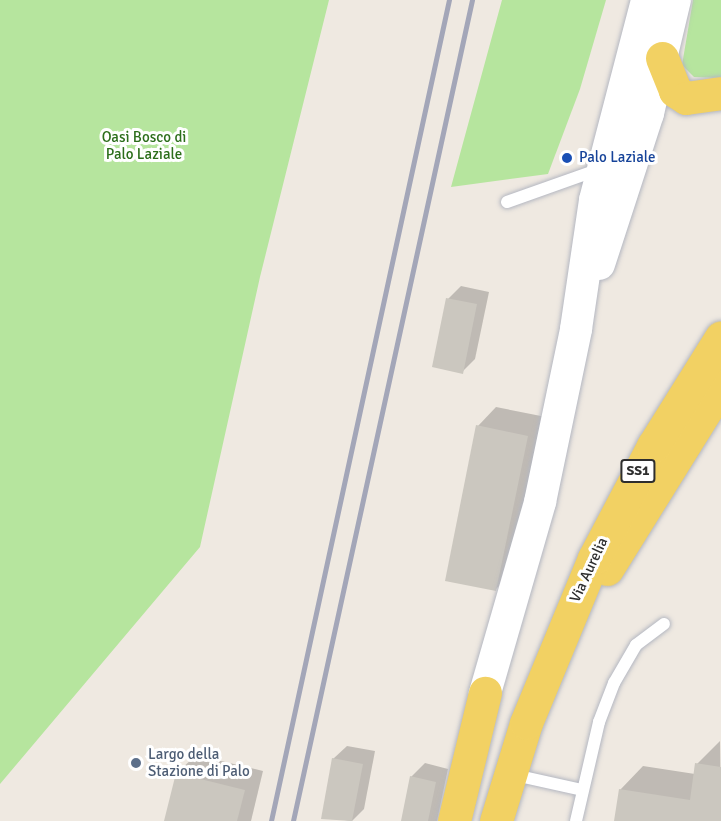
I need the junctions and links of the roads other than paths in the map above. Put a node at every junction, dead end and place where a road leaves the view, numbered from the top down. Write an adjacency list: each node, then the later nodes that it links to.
1 (647, 0): 6 (street)
2 (675, 0): 3 (street)
3 (662, 58): 4 (main road); 5 (street)
4 (721, 93)
5 (633, 162): 6 (lane); 8 (street)
6 (603, 168): 7 (lane); 8 (street)
7 (507, 202)
8 (576, 329): 13 (street)
9 (721, 337): 11 (main road, Via Aurelia / SS1)
10 (721, 386): 11 (main road)
11 (569, 613): 14 (main road, Via Aurelia / SS1)
12 (664, 624): 15 (lane)
13 (485, 693): 16 (main road)
14 (509, 774): 15 (lane); 17 (main road, Via Aurelia / SS1)
15 (582, 790): 18 (lane)
16 (454, 821)
17 (496, 821)
18 (576, 821)

